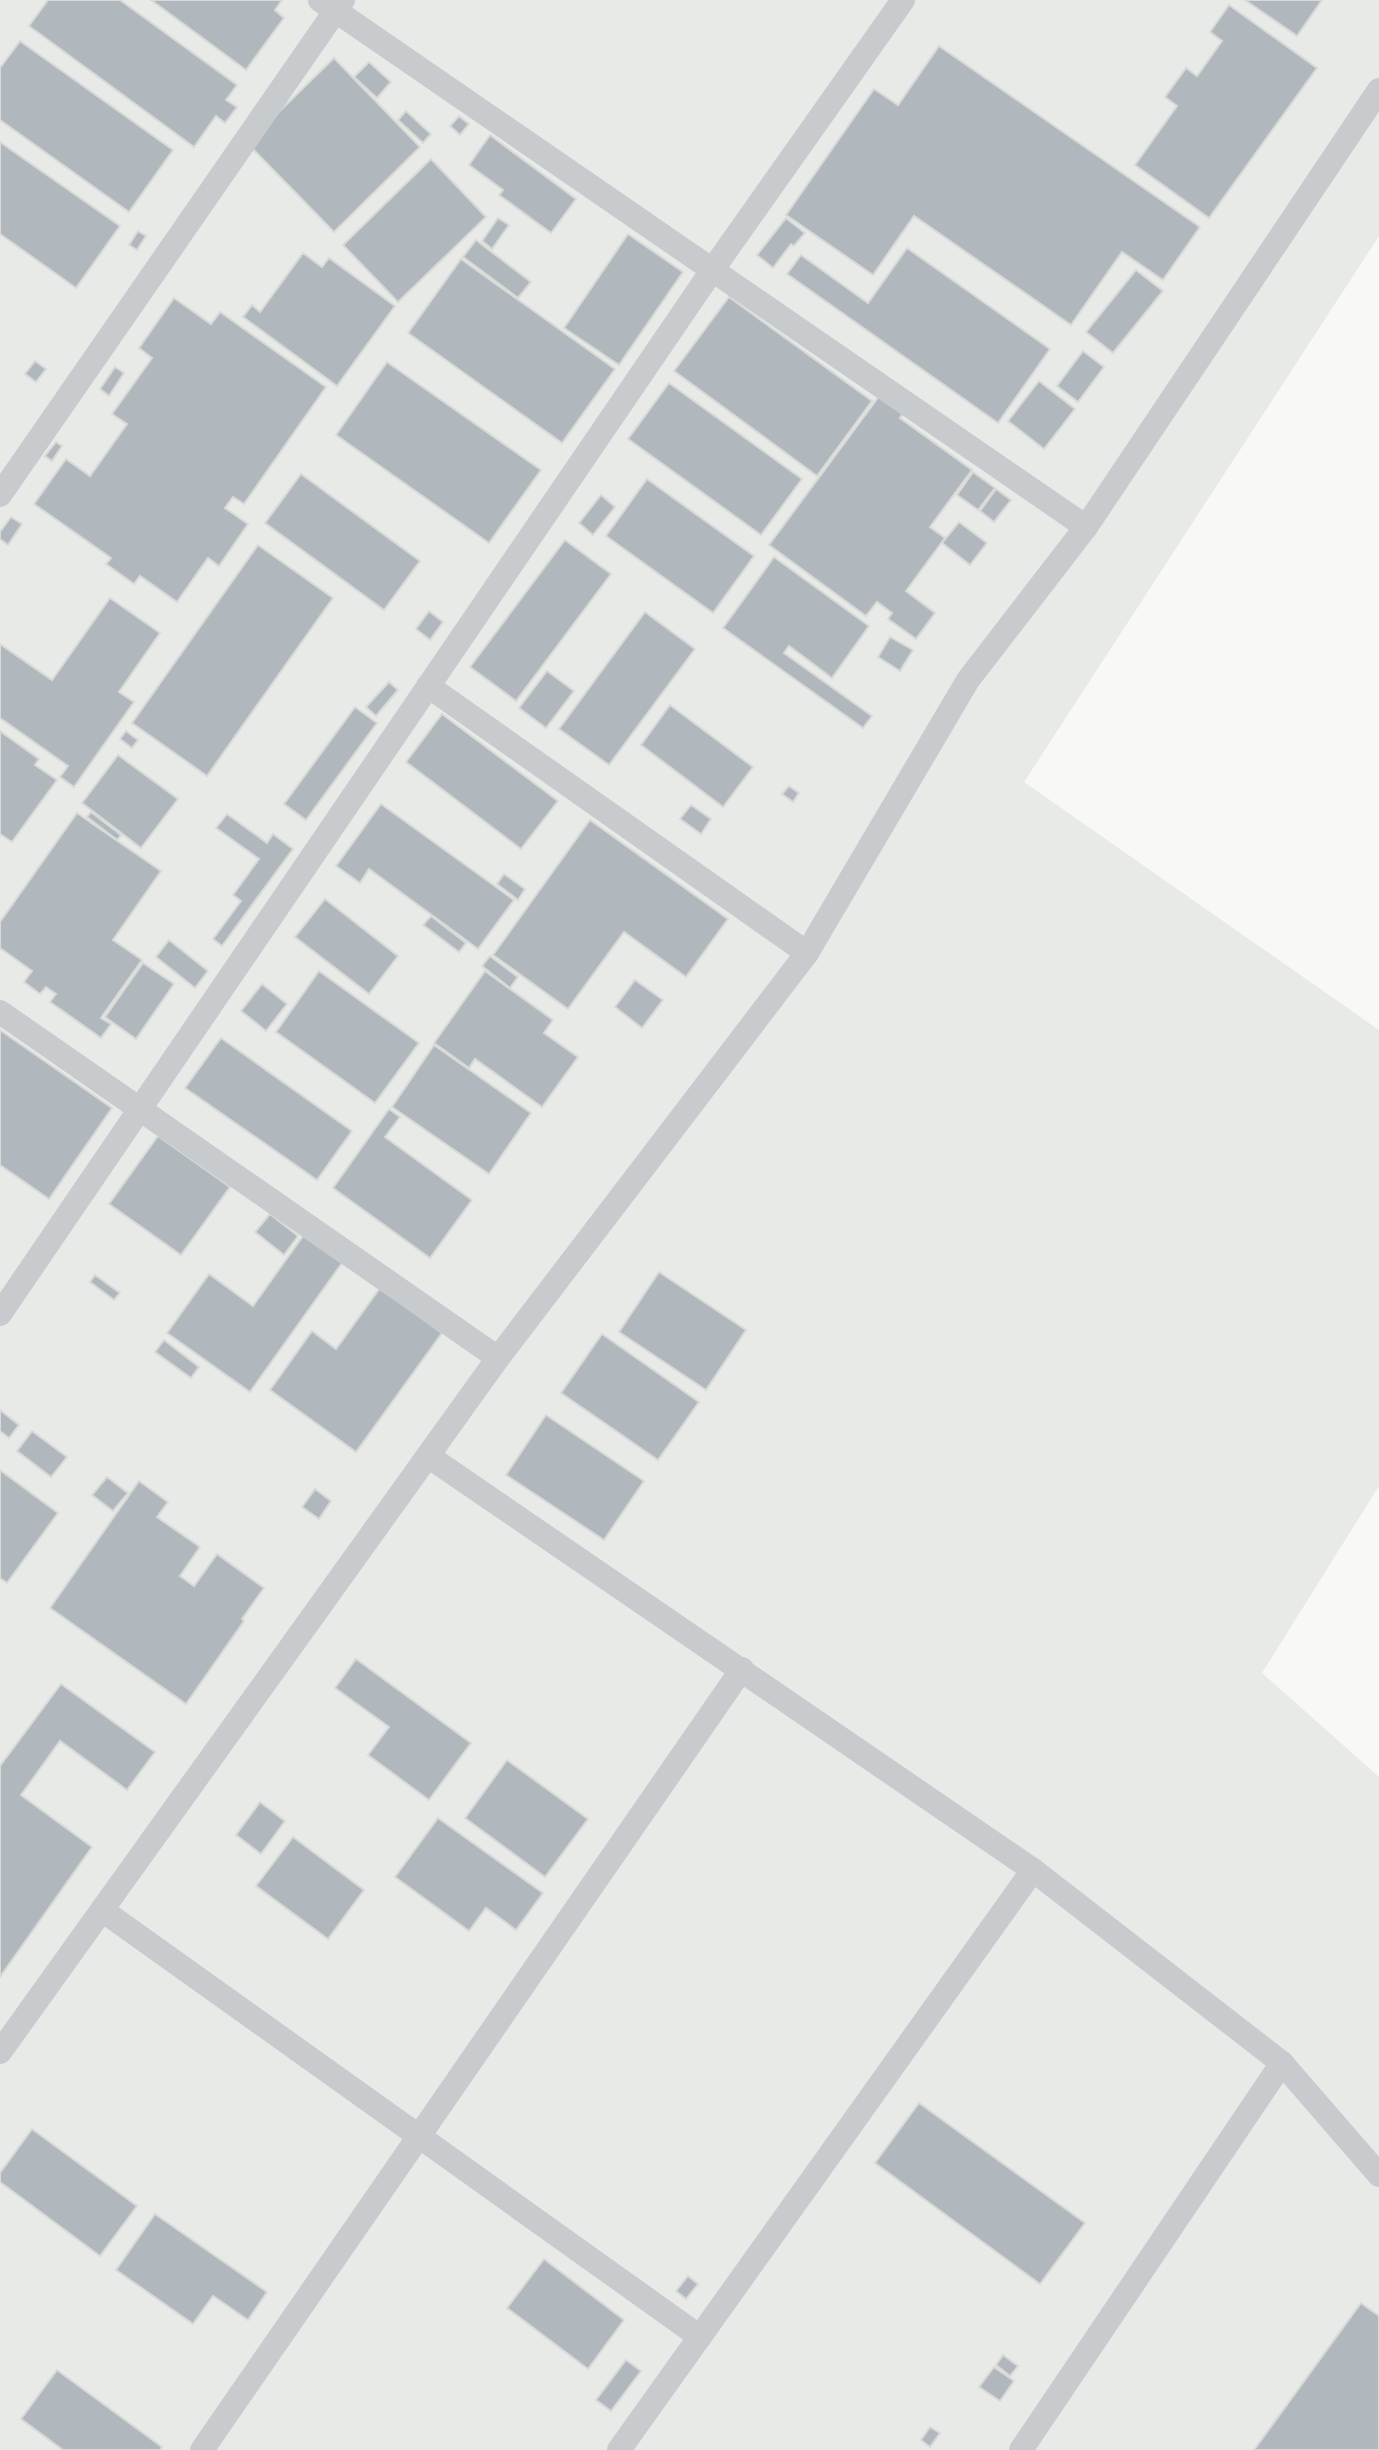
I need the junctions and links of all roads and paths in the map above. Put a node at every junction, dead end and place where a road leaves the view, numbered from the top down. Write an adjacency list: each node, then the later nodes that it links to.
1 (903, 0): 4 (lane)
2 (333, 4): 4 (lane); 5 (lane)
3 (1379, 90): 6 (lane)
4 (713, 269): 6 (lane); 7 (lane)
5 (0, 495)
6 (1086, 527): 8 (lane)
7 (428, 686): 8 (lane); 10 (lane)
8 (807, 953): 12 (lane)
9 (0, 1012): 10 (lane)
10 (140, 1109): 11 (lane); 12 (lane)
11 (0, 1314)
12 (498, 1358): 13 (lane)
13 (428, 1456): 14 (lane); 16 (lane)
14 (742, 1669): 15 (lane); 19 (lane)
15 (1033, 1870): 18 (lane); 21 (lane)
16 (102, 1910): 17 (lane); 19 (lane)
17 (0, 2052)
18 (1282, 2063): 20 (lane); 24 (lane)
19 (419, 2136): 21 (lane); 22 (lane)
20 (1379, 2175)
21 (700, 2337): 23 (lane)
22 (202, 2450)
23 (619, 2450)
24 (1021, 2450)

